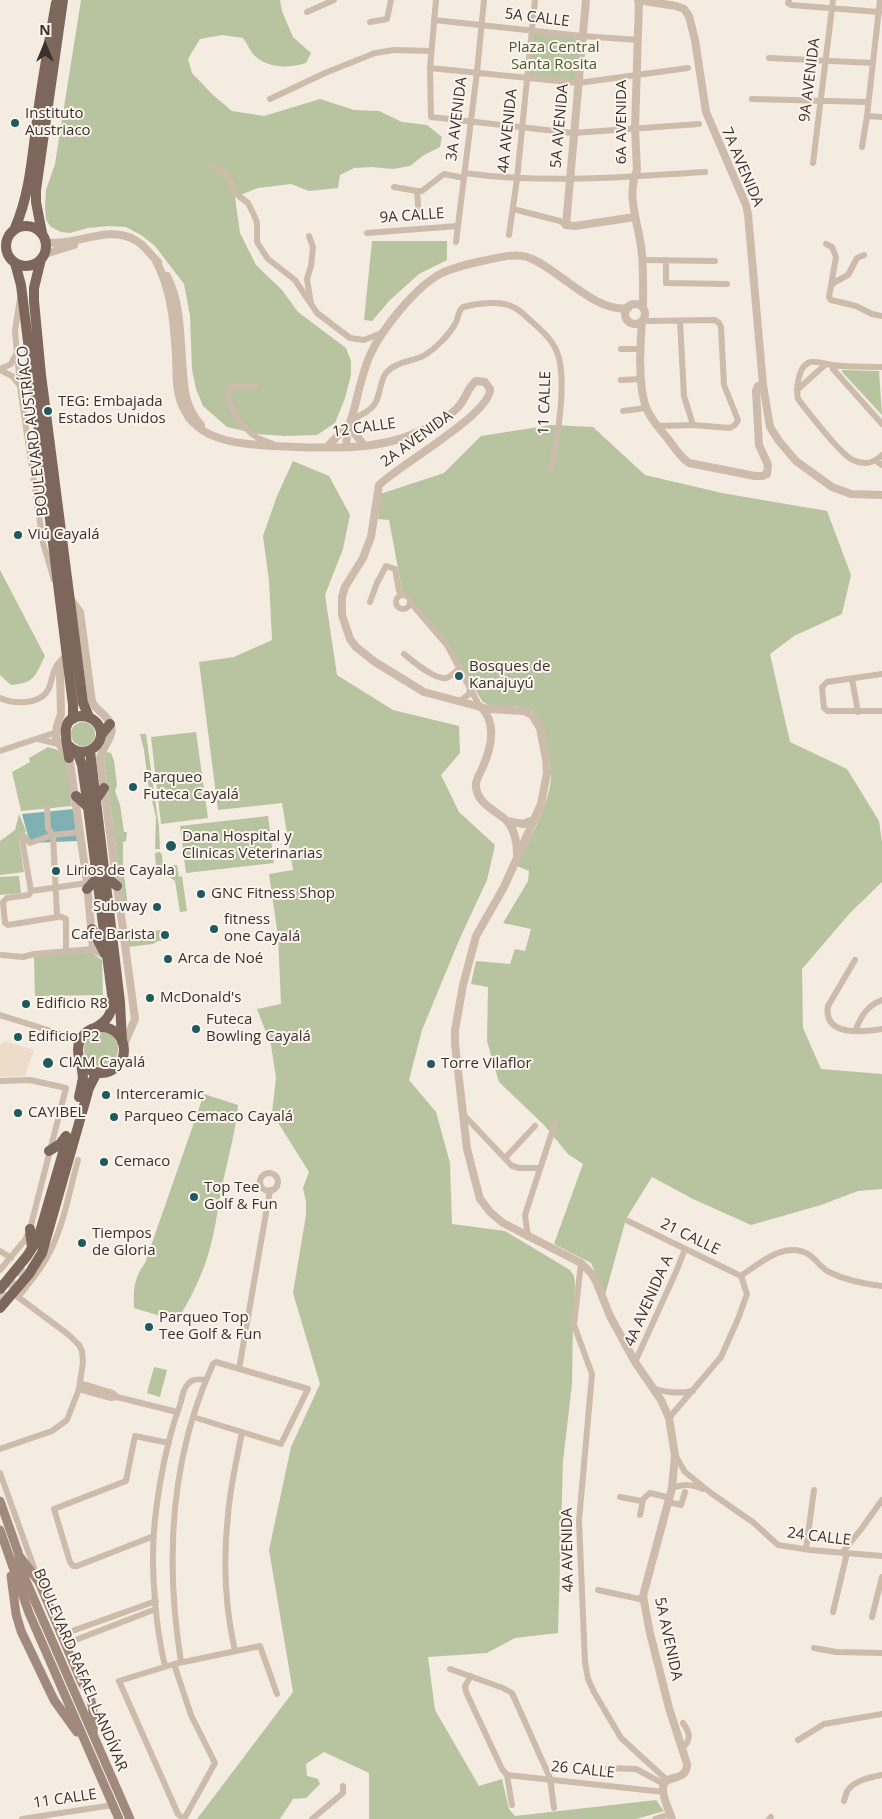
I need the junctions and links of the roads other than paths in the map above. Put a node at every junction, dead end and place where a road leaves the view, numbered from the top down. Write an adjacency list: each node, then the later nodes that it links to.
1 (56, 0): 58 (main road)
2 (63, 0): 62 (main road)
3 (334, 0): 14 (street)
4 (391, 0): 17 (street)
5 (436, 0): 16 (street)
6 (484, 0): 18 (street, 3A AVENIDA)
7 (535, 0): 19 (street, 4A AVENIDA)
8 (586, 0): 20 (street, 5A AVENIDA)
9 (638, 0): 21 (street, 6A AVENIDA); 93 (street, 7A AVENIDA)
10 (833, 0): 13 (street, 9A AVENIDA)
11 (880, 0): 15 (street)
12 (789, 2): 13 (street)
13 (832, 9): 15 (street); 24 (street, 9A AVENIDA)
14 (307, 12)
15 (879, 12): 25 (street)
16 (434, 20): 18 (street, 5A CALLE); 22 (street)
17 (370, 22)
18 (480, 24): 19 (street, 5A CALLE); 28 (street, 3A AVENIDA)
19 (532, 30): 20 (street, 5A CALLE); 30 (street, 4A AVENIDA)
20 (582, 36): 21 (street, 5A CALLE); 31 (street, 5A AVENIDA)
21 (638, 40): 29 (street, 6A AVENIDA)
22 (431, 51): 26 (street); 32 (street)
23 (769, 58): 24 (street)
24 (826, 61): 25 (street); 34 (street, 9A AVENIDA)
25 (873, 62): 35 (street)
26 (430, 68): 28 (street); 38 (street)
27 (688, 68): 29 (street)
28 (478, 72): 30 (street); 38 (street, 3A AVENIDA)
29 (635, 76): 31 (street); 41 (street, 6A AVENIDA)
30 (527, 77): 31 (street); 40 (street, 4A AVENIDA)
31 (578, 83): 42 (street, 5A AVENIDA)
32 (270, 99)
33 (752, 99): 34 (street)
34 (820, 101): 35 (street); 44 (street, 9A AVENIDA)
35 (868, 102): 36 (street)
36 (867, 116): 37 (street); 43 (street)
37 (882, 117)
38 (471, 121): 40 (street); 47 (street, 3A AVENIDA)
39 (699, 124): 41 (street)
40 (522, 127): 42 (street); 50 (street, 4A AVENIDA)
41 (635, 129): 42 (street); 48 (street, 6A AVENIDA)
42 (573, 133): 49 (street, 5A AVENIDA)
43 (862, 147)
44 (813, 163)
45 (213, 167): 76 (street)
46 (705, 172): 48 (street)
47 (464, 176): 50 (street); 52 (street); 57 (street, 3A AVENIDA)
48 (634, 176): 49 (street); 54 (street, 6A AVENIDA)
49 (570, 178): 50 (street); 56 (street, 5A AVENIDA)
50 (517, 179): 53 (street, 4A AVENIDA)
51 (394, 187): 52 (street)
52 (417, 192): 55 (street)
53 (513, 209): 56 (street); 60 (street, 4A AVENIDA)
54 (635, 217): 56 (street); 68 (street, 6A AVENIDA)
55 (419, 218)
56 (566, 225)
57 (458, 226): 59 (street, 9A CALLE); 64 (street, 3A AVENIDA)
58 (15, 228): 62 (main road); 71 (main road)
59 (367, 233)
60 (509, 235)
61 (309, 236): 76 (street)
62 (44, 238): 63 (street, 12 CALLE); 67 (main road)
63 (80, 241): 67 (street, 12 CALLE); 104 (street, 12 CALLE)
64 (456, 242)
65 (826, 244): 75 (street)
66 (864, 255): 75 (street)
67 (43, 257): 71 (main road); 113 (main road, BOULEVARD AUSTRÍACO)
68 (643, 260): 69 (street); 72 (street, 6A AVENIDA)
69 (666, 260): 70 (street); 73 (street)
70 (715, 261)
71 (15, 263): 74 (main road, BOULEVARD AUSTRÍACO)
72 (644, 273): 77 (street, 6A AVENIDA); 78 (street, 6A AVENIDA)
73 (726, 284)
74 (21, 285): 86 (street); 116 (main road, BOULEVARD AUSTRÍACO)
75 (830, 287): 79 (street)
76 (312, 308): 83 (street)
77 (643, 308): 78 (street); 80 (street)
78 (628, 310): 82 (street); 83 (street)
79 (882, 316)
80 (645, 321): 81 (street); 82 (street); 84 (street)
81 (680, 321): 101 (street); 101 (street)
82 (634, 324): 84 (street)
83 (385, 332): 99 (street)
84 (641, 345): 85 (street); 90 (street)
85 (621, 349)
86 (16, 353): 89 (street); 94 (street)
87 (829, 365): 88 (street); 96 (street); 96 (street); 100 (street)
88 (882, 367)
89 (0, 369): 94 (street)
90 (642, 379): 91 (street); 97 (street)
91 (621, 380)
92 (485, 382): 103 (street, 12 CALLE); 124 (street, 2A AVENIDA)
93 (763, 385): 102 (street); 111 (street, 7A AVENIDA)
94 (20, 387): 116 (street)
95 (256, 387): 104 (street)
96 (797, 390): 108 (street)
97 (646, 408): 98 (street); 102 (street)
98 (623, 410)
99 (352, 420): 103 (street); 105 (street); 106 (street); 110 (street, 11 CALLE)
100 (882, 424)
101 (692, 425): 102 (street)
102 (658, 426)
103 (364, 445): 106 (street, 12 CALLE)
104 (276, 446): 105 (street, 12 CALLE)
105 (327, 447): 106 (street, 12 CALLE)
106 (348, 447)
107 (882, 455): 108 (street)
108 (876, 461): 109 (street)
109 (882, 465)
110 (551, 469)
111 (882, 495)
112 (402, 594): 114 (street); 115 (street); 115 (street)
113 (68, 595): 129 (main road, BOULEVARD AUSTRÍACO); 132 (street)
114 (370, 602)
115 (409, 605): 119 (street)
116 (62, 610): 117 (main road, BOULEVARD AUSTRÍACO)
117 (67, 654): 123 (street); 130 (main road, BOULEVARD AUSTRÍACO); 134 (street)
118 (404, 654): 119 (street)
119 (460, 668): 122 (street)
120 (882, 674): 121 (street)
121 (852, 679): 128 (street); 128 (street)
122 (470, 688): 124 (street); 125 (street)
123 (0, 698)
124 (460, 701): 125 (street, 2A AVENIDA)
125 (480, 707): 126 (street, 2A AVENIDA); 131 (street)
126 (497, 711): 131 (street); 145 (street, 2A AVENIDA)
127 (882, 711): 128 (street)
128 (858, 712)
129 (89, 717): 130 (main road); 135 (main road)
130 (73, 719): 133 (main road)
131 (490, 721): 146 (street)
132 (110, 724): 135 (main road); 141 (street)
133 (65, 728): 134 (street); 137 (main road)
134 (56, 733): 136 (street); 137 (street)
135 (101, 735): 139 (main road)
136 (37, 739): 137 (street); 138 (street)
137 (63, 745): 140 (main road)
138 (0, 751)
139 (90, 751): 140 (main road); 143 (main road)
140 (73, 755): 142 (street); 143 (main road)
141 (104, 788): 143 (main road); 152 (street)
142 (76, 796): 143 (main road); 147 (street)
143 (92, 804): 150 (main road)
144 (47, 807): 148 (street)
145 (536, 819): 146 (street); 149 (street, 2A AVENIDA)
146 (507, 821): 149 (street)
147 (80, 832): 148 (street); 151 (street)
148 (53, 835): 153 (street); 154 (street)
149 (518, 856): 172 (street, 2A AVENIDA)
150 (101, 877): 151 (main road); 152 (main road); 160 (main road); 168 (main road)
151 (87, 886): 153 (street); 156 (street)
152 (117, 886): 168 (street)
153 (56, 888): 154 (street); 155 (street)
154 (31, 891): 155 (street)
155 (58, 916): 158 (street)
156 (92, 929): 157 (street); 160 (main road)
157 (93, 949): 158 (street); 160 (street)
158 (66, 951): 159 (street)
159 (2, 954)
160 (108, 956): 164 (main road)
161 (855, 960): 166 (street)
162 (882, 1000): 166 (street)
163 (0, 1014): 167 (street)
164 (95, 1028): 167 (main road); 168 (main road)
165 (882, 1029): 166 (street)
166 (855, 1031)
167 (80, 1040): 169 (main road)
168 (122, 1045): 170 (main road)
169 (81, 1062): 170 (main road); 175 (main road)
170 (96, 1072): 176 (main road)
171 (0, 1081): 177 (street)
172 (462, 1113): 178 (street); 185 (street, 2A AVENIDA)
173 (556, 1120): 180 (street)
174 (534, 1126): 178 (street)
175 (69, 1131): 177 (main road); 188 (main road)
176 (72, 1145): 179 (main road); 184 (main road)
177 (50, 1150): 183 (street)
178 (505, 1158): 180 (street)
179 (78, 1160): 186 (street)
180 (539, 1168): 185 (street)
181 (270, 1190): 201 (street)
182 (628, 1221): 187 (street, 21 CALLE)
183 (30, 1229): 188 (main road); 190 (street)
184 (49, 1230): 188 (main road); 192 (main road)
185 (528, 1237): 191 (street, 2A AVENIDA)
186 (52, 1247): 188 (main road); 197 (street)
187 (685, 1249): 194 (street, 21 CALLE); 200 (street, 4A AVENIDA A)
188 (37, 1250): 196 (main road); 198 (main road)
189 (0, 1251): 190 (street)
190 (11, 1258): 193 (street)
191 (581, 1263): 200 (street, 5A AVENIDA); 266 (street, 4A AVENIDA)
192 (29, 1264)
193 (0, 1270)
194 (741, 1276): 195 (street); 205 (street)
195 (882, 1286)
196 (0, 1289)
197 (18, 1297): 199 (main road); 203 (street)
198 (0, 1308)
199 (0, 1317)
200 (635, 1362): 204 (street, 5A AVENIDA)
201 (239, 1369): 202 (street); 209 (street)
202 (205, 1380): 206 (street); 207 (street)
203 (79, 1386): 206 (street); 211 (street)
204 (653, 1388): 205 (street); 208 (street, 5A AVENIDA)
205 (694, 1390): 208 (street)
206 (177, 1412): 210 (street)
207 (193, 1417): 209 (street); 247 (street)
208 (669, 1418): 212 (street, 5A AVENIDA)
209 (242, 1432): 245 (street)
210 (169, 1443): 225 (street); 225 (street)
211 (0, 1449)
212 (675, 1455): 214 (street, 5A AVENIDA); 217 (street, 24 CALLE)
213 (0, 1473): 232 (street)
214 (672, 1488): 217 (street, 24 CALLE); 220 (street, 5A AVENIDA)
215 (814, 1490): 227 (street)
216 (685, 1492): 220 (street)
217 (711, 1493): 227 (street, 24 CALLE)
218 (620, 1497): 219 (street)
219 (643, 1500): 220 (street); 223 (street)
220 (669, 1500): 235 (street, 5A AVENIDA)
221 (882, 1500): 229 (street)
222 (0, 1501): 228 (main road, BOULEVARD RAFAEL LANDÍVAR)
223 (640, 1515)
224 (0, 1530): 254 (main road, BOULEVARD RAFAEL LANDÍVAR)
225 (154, 1536): 234 (street)
226 (0, 1543): 253 (main road)
227 (806, 1549): 229 (street, 24 CALLE)
228 (18, 1552): 232 (main road); 254 (main road, BOULEVARD RAFAEL LANDÍVAR)
229 (844, 1553): 230 (street, 24 CALLE); 237 (street)
230 (882, 1556)
231 (882, 1577): 239 (street)
232 (39, 1582): 243 (main road)
233 (598, 1590): 235 (street)
234 (156, 1600): 236 (street); 238 (street)
235 (644, 1600): 260 (street, 5A AVENIDA)
236 (156, 1609): 240 (street); 248 (street)
237 (833, 1612)
238 (113, 1616): 240 (street); 241 (street)
239 (872, 1617)
240 (117, 1624): 242 (street)
241 (87, 1626): 242 (street); 243 (street)
242 (91, 1634): 243 (street)
243 (63, 1639): 251 (main road)
244 (814, 1648): 246 (street)
245 (236, 1651): 247 (street); 252 (street)
246 (882, 1653)
247 (177, 1663): 248 (street); 275 (street)
248 (165, 1666): 275 (street)
249 (450, 1669): 250 (street)
250 (471, 1676): 262 (street); 264 (street)
251 (82, 1683): 254 (main road); 257 (main road)
252 (277, 1694)
253 (54, 1700): 254 (main road); 258 (main road)
254 (72, 1701): 257 (main road, BOULEVARD RAFAEL LANDÍVAR); 258 (main road, BOULEVARD RAFAEL LANDÍVAR)
255 (882, 1714): 259 (street)
256 (683, 1723): 260 (street)
257 (93, 1736): 274 (main road, BOULEVARD RAFAEL LANDÍVAR)
258 (84, 1740): 268 (main road, BOULEVARD RAFAEL LANDÍVAR)
259 (798, 1740)
260 (682, 1748): 266 (street, 5A AVENIDA)
261 (608, 1768): 266 (street)
262 (507, 1774): 264 (street, 26 CALLE); 269 (street)
263 (882, 1775): 267 (street)
264 (550, 1778): 266 (street, 26 CALLE); 270 (street)
265 (344, 1786): 276 (street)
266 (665, 1786): 271 (street)
267 (844, 1801)
268 (113, 1805): 272 (street, 11 CALLE); 273 (main road, BOULEVARD RAFAEL LANDÍVAR)
269 (512, 1806)
270 (554, 1808)
271 (671, 1817): 277 (street)
272 (22, 1819)
273 (119, 1819)
274 (130, 1819)
275 (184, 1819)
276 (312, 1819)
277 (655, 1819)

